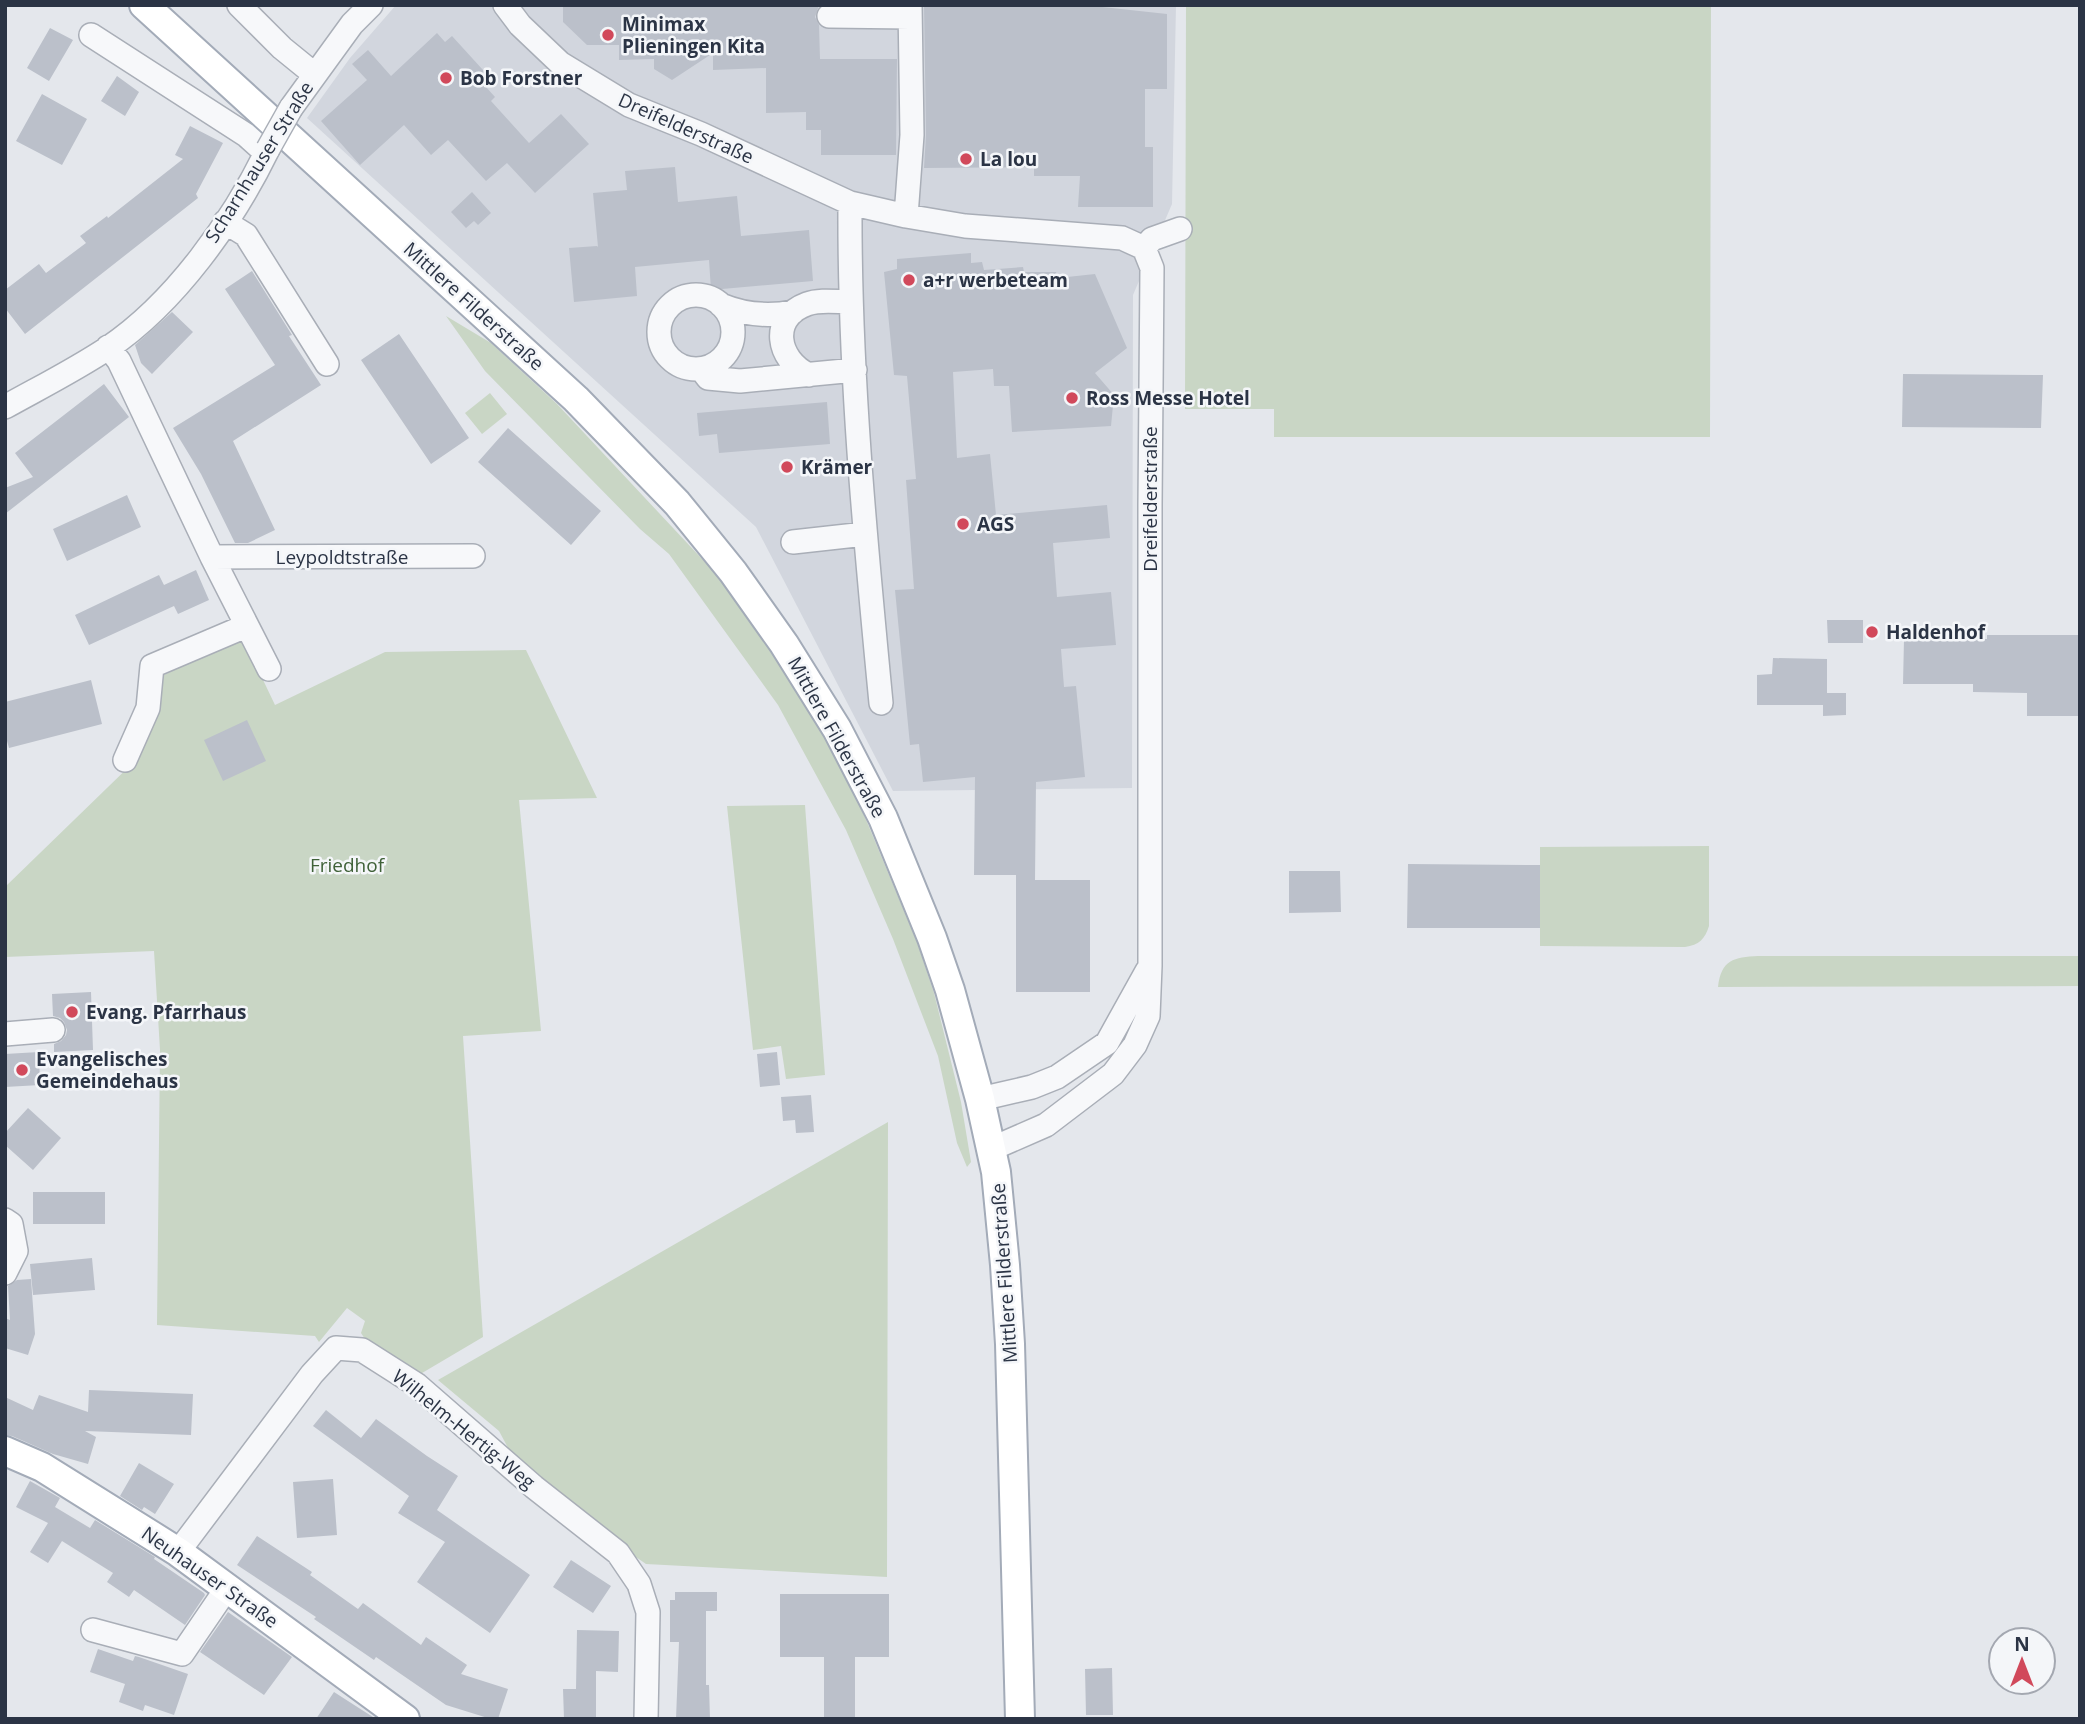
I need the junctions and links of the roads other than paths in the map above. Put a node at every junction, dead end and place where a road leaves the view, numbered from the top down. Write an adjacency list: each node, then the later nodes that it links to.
1 (144, 5): 35 (main road, Mittlere Filderstraße)
2 (239, 5): 8 (street)
3 (371, 5): 8 (street, Scharnhauser Straße)
4 (505, 5): 10 (street, Dreifelderstraße)
5 (910, 11): 6 (street); 11 (street)
6 (829, 16)
7 (91, 35): 9 (street)
8 (314, 74): 9 (street, Scharnhauser Straße, bridge)
9 (267, 151): 12 (street, Scharnhauser Straße)
10 (850, 202): 11 (street, Dreifelderstraße); 15 (street)
11 (906, 216): 14 (street, Dreifelderstraße)
12 (225, 222): 18 (street, Scharnhauser Straße); 19 (street)
13 (1180, 229): 14 (street)
14 (1144, 248): 32 (street, Dreifelderstraße)
15 (851, 302): 17 (street); 21 (street)
16 (721, 305): 17 (street); 20 (street); 20 (street)
17 (793, 312): 22 (street)
18 (108, 347): 23 (street, Scharnhauser Straße); 27 (street)
19 (327, 364)
20 (701, 369): 22 (street)
21 (855, 370): 22 (street); 24 (street)
22 (809, 375)
23 (5, 407)
24 (865, 534): 25 (street); 30 (street)
25 (793, 542)
26 (473, 556): 27 (street, Leypoldtstraße)
27 (212, 557): 28 (street)
28 (246, 626): 29 (street); 31 (street)
29 (269, 669)
30 (881, 703)
31 (125, 760)
32 (1150, 965): 35 (street, Dreifelderstraße); 36 (street, Dreifelderstraße)
33 (53, 1030): 34 (street)
34 (5, 1034)
35 (979, 1099): 36 (main road, Mittlere Filderstraße)
36 (991, 1149): 45 (main road, Mittlere Filderstraße)
37 (5, 1220): 38 (street)
38 (5, 1273)
39 (5, 1451): 40 (main road, Neuhauser Straße)
40 (178, 1552): 41 (main road, Neuhauser Straße); 44 (street, Wilhelm-Hertig-Weg)
41 (228, 1588): 42 (street); 43 (main road, Neuhauser Straße)
42 (93, 1630)
43 (405, 1719)
44 (646, 1719)
45 (1020, 1719)

